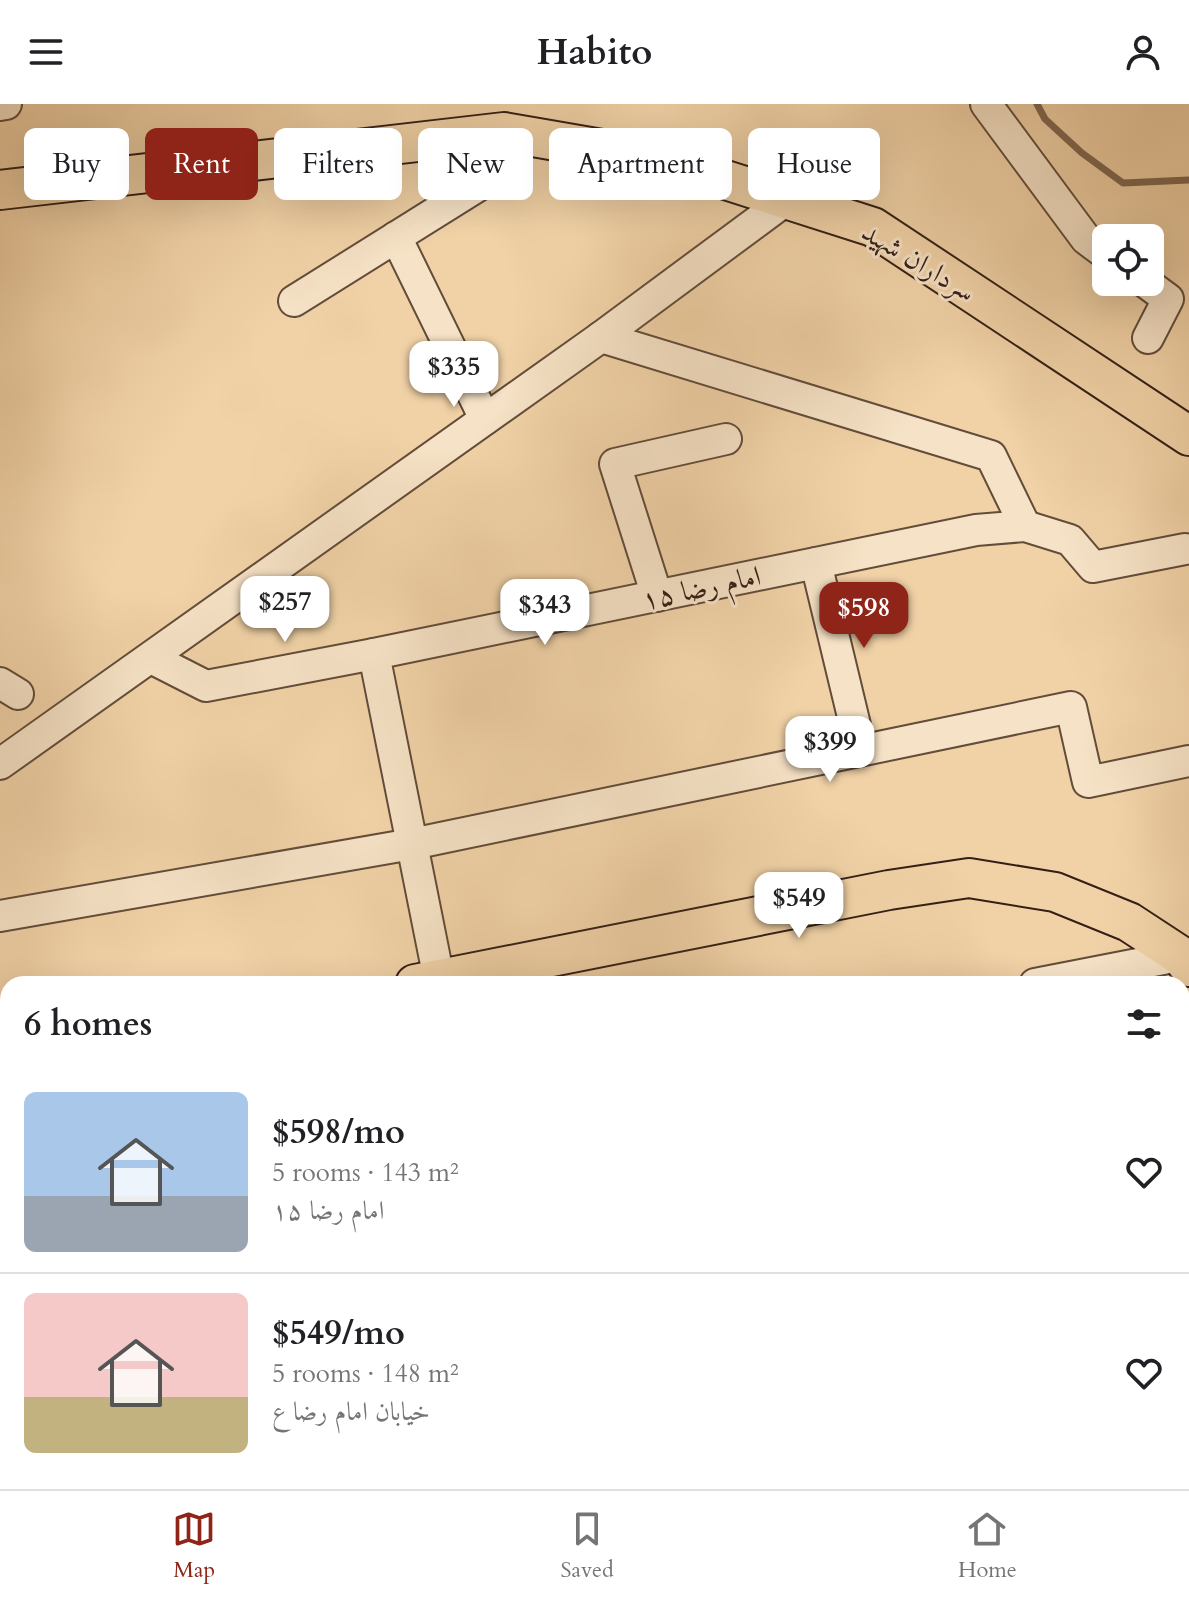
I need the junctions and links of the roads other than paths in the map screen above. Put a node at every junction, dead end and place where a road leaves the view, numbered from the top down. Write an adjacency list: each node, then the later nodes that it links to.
1 (6, 104): 3 (street)
2 (986, 104): 11 (street)
3 (0, 105)
4 (533, 138): 6 (main road, سرداران شهید)
5 (418, 141): 7 (main road, سرداران شهید)
6 (748, 188)
7 (0, 190)
8 (455, 200): 10 (street)
9 (786, 200): 14 (street); 17 (main road, سرداران شهید)
10 (396, 237): 13 (street); 16 (street)
11 (1092, 244)
12 (1167, 290): 15 (street)
13 (294, 301)
14 (601, 337): 16 (street); 19 (street)
15 (1148, 338)
16 (485, 419): 24 (street)
17 (1189, 436)
18 (726, 439): 22 (street)
19 (1025, 526): 20 (street); 21 (street, ۱۵ امام رضا)
20 (1185, 549)
21 (816, 563): 22 (street, ۱۵ امام رضا); 25 (street)
22 (657, 596): 23 (street, ۱۵ امام رضا)
23 (374, 654): 24 (street, ۱۵ امام رضا); 28 (street)
24 (151, 658): 27 (street)
25 (861, 750): 26 (street); 28 (street)
26 (1189, 761)
27 (0, 764)
28 (412, 844): 29 (street); 32 (street)
29 (0, 916)
30 (1186, 959): 31 (main road); 34 (street)
31 (523, 973): 33 (main road)
32 (426, 976)
33 (491, 976)
34 (1083, 976)

